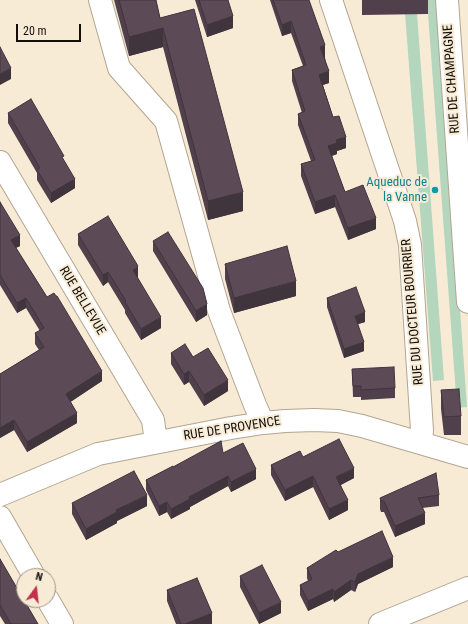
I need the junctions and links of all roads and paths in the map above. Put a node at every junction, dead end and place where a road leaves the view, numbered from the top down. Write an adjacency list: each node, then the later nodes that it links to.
1 (100, 0): 6 (street)
2 (331, 0): 8 (street, RUE DU DOCTEUR BOURRIER)
3 (447, 0): 5 (street, RUE DE CHAMPAGNE)
4 (0, 162): 7 (street, RUE BELLEVUE)
5 (468, 302)
6 (263, 423): 7 (street, RUE DE PROVENCE); 8 (street, RUE DE PROVENCE)
7 (156, 442): 10 (street, RUE DE PROVENCE)
8 (420, 443): 9 (street, RUE DE PROVENCE)
9 (468, 457)
10 (0, 495)
11 (0, 517): 12 (street)
12 (29, 568)
13 (468, 588): 16 (street)
14 (53, 608): 15 (street)
15 (62, 624)
16 (380, 624)

